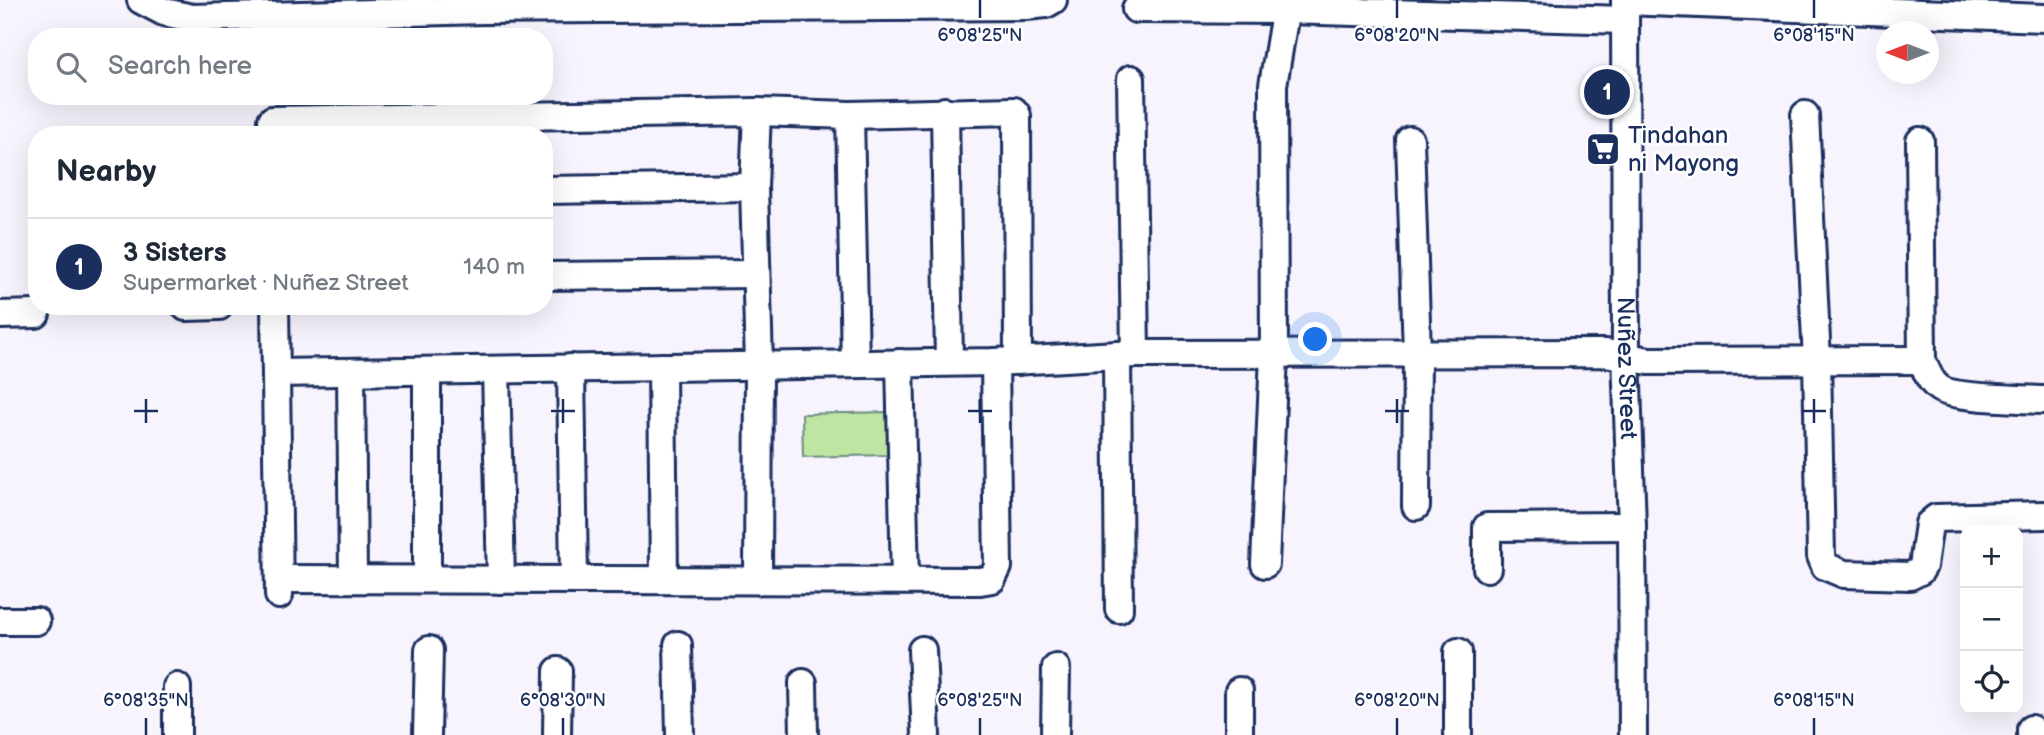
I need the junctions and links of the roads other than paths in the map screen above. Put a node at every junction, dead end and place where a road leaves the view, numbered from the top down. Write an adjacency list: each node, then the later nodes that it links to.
1 (141, 0): 3 (street)
2 (1053, 0): 3 (street)
3 (483, 5)
4 (1625, 7): 5 (street); 6 (street); 26 (street, Nuñez Street)
5 (1136, 9)
6 (2044, 18)
7 (1284, 19): 23 (street)
8 (1131, 79): 25 (street)
9 (945, 111): 11 (street); 28 (street); 30 (street)
10 (757, 112): 11 (street); 13 (street); 16 (street)
11 (850, 115): 32 (street)
12 (1805, 115): 29 (street)
13 (272, 118)
14 (1410, 140): 24 (street)
15 (1920, 141): 27 (street)
16 (754, 187): 17 (street); 18 (street)
17 (553, 190)
18 (757, 274): 19 (street); 33 (street)
19 (553, 276)
20 (28, 314): 21 (street)
21 (0, 315)
22 (275, 315): 39 (street)
23 (1274, 354): 24 (street); 25 (street); 44 (street)
24 (1417, 354): 26 (street); 41 (street)
25 (1126, 355): 28 (street); 53 (street)
26 (1626, 356): 29 (street); 43 (street, Nuñez Street)
27 (1922, 360): 29 (street); 40 (street)
28 (1007, 361): 30 (street); 52 (street)
29 (1817, 361): 42 (street)
30 (949, 362): 31 (street)
31 (900, 363): 32 (street); 52 (street)
32 (855, 364): 33 (street)
33 (759, 365): 34 (street); 51 (street)
34 (663, 367): 35 (street); 50 (street)
35 (571, 369): 36 (street); 49 (street)
36 (496, 370): 37 (street); 48 (street)
37 (426, 371): 38 (street); 47 (street)
38 (351, 372): 39 (street); 46 (street)
39 (276, 373): 46 (street)
40 (2044, 400)
41 (1416, 506)
42 (2044, 515)
43 (1632, 526): 45 (street); 74 (street, Nuñez Street)
44 (1265, 564)
45 (1487, 568)
46 (353, 579): 47 (street)
47 (426, 579): 48 (street)
48 (501, 580): 49 (street)
49 (574, 580): 50 (street)
50 (664, 580): 51 (street)
51 (758, 580): 52 (street)
52 (905, 580)
53 (1119, 609)
54 (0, 621): 55 (street)
55 (36, 621)
56 (678, 645): 68 (street)
57 (429, 650): 66 (street)
58 (922, 650): 70 (street)
59 (1458, 652): 73 (street)
60 (1056, 668): 71 (street)
61 (558, 671): 67 (street)
62 (803, 683): 69 (street)
63 (177, 687): 65 (street)
64 (1239, 691): 72 (street)
65 (177, 735)
66 (427, 735)
67 (557, 735)
68 (680, 735)
69 (804, 735)
70 (926, 735)
71 (1055, 735)
72 (1239, 735)
73 (1458, 735)
74 (1633, 735)

